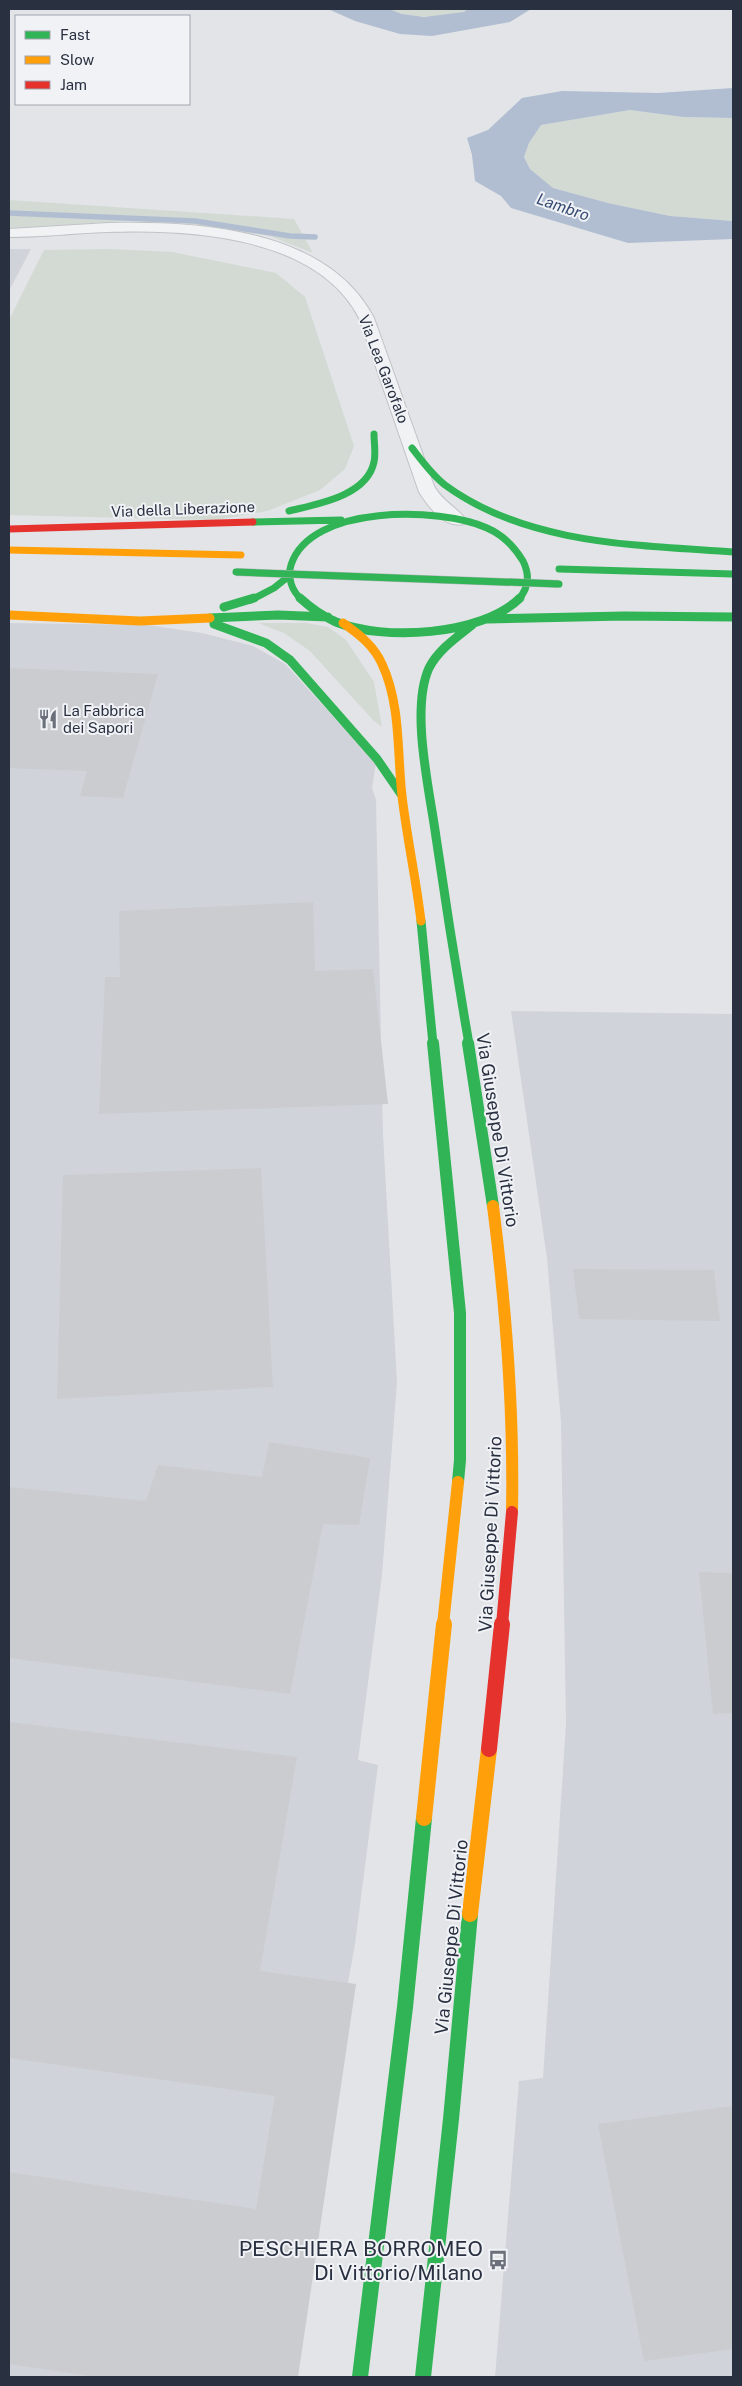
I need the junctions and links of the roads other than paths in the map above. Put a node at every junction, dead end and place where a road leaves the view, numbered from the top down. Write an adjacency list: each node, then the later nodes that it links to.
1 (9, 233): 3 (street, Via Lea Garofalo)
2 (374, 434): 6 (main road)
3 (412, 448): 5 (street, Via Lea Garofalo); 10 (main road)
4 (358, 519): 5 (main road); 6 (main road, Via della Liberazione); 17 (main road)
5 (457, 520): 7 (main road)
6 (232, 524): 8 (main road, Via della Liberazione)
7 (477, 525): 10 (main road); 22 (main road)
8 (9, 529)
9 (9, 550): 11 (main road)
10 (733, 552)
11 (246, 556)
12 (281, 557): 13 (main road)
13 (310, 558)
14 (509, 567): 16 (main road)
15 (231, 572): 18 (main road, bridge)
16 (733, 574)
17 (289, 576): 20 (main road); 23 (main road)
18 (564, 584)
19 (9, 615): 23 (main road)
20 (328, 617): 24 (main road); 25 (main road)
21 (733, 617): 22 (main road)
22 (488, 619): 26 (main road)
23 (159, 620): 24 (main road)
24 (195, 620): 27 (main road)
25 (343, 623): 26 (main road); 27 (main road, Via Giuseppe Di Vittorio)
26 (472, 625): 29 (main road, Via Giuseppe Di Vittorio)
27 (402, 796): 28 (main road, Via Giuseppe Di Vittorio)
28 (360, 2377)
29 (423, 2377)

